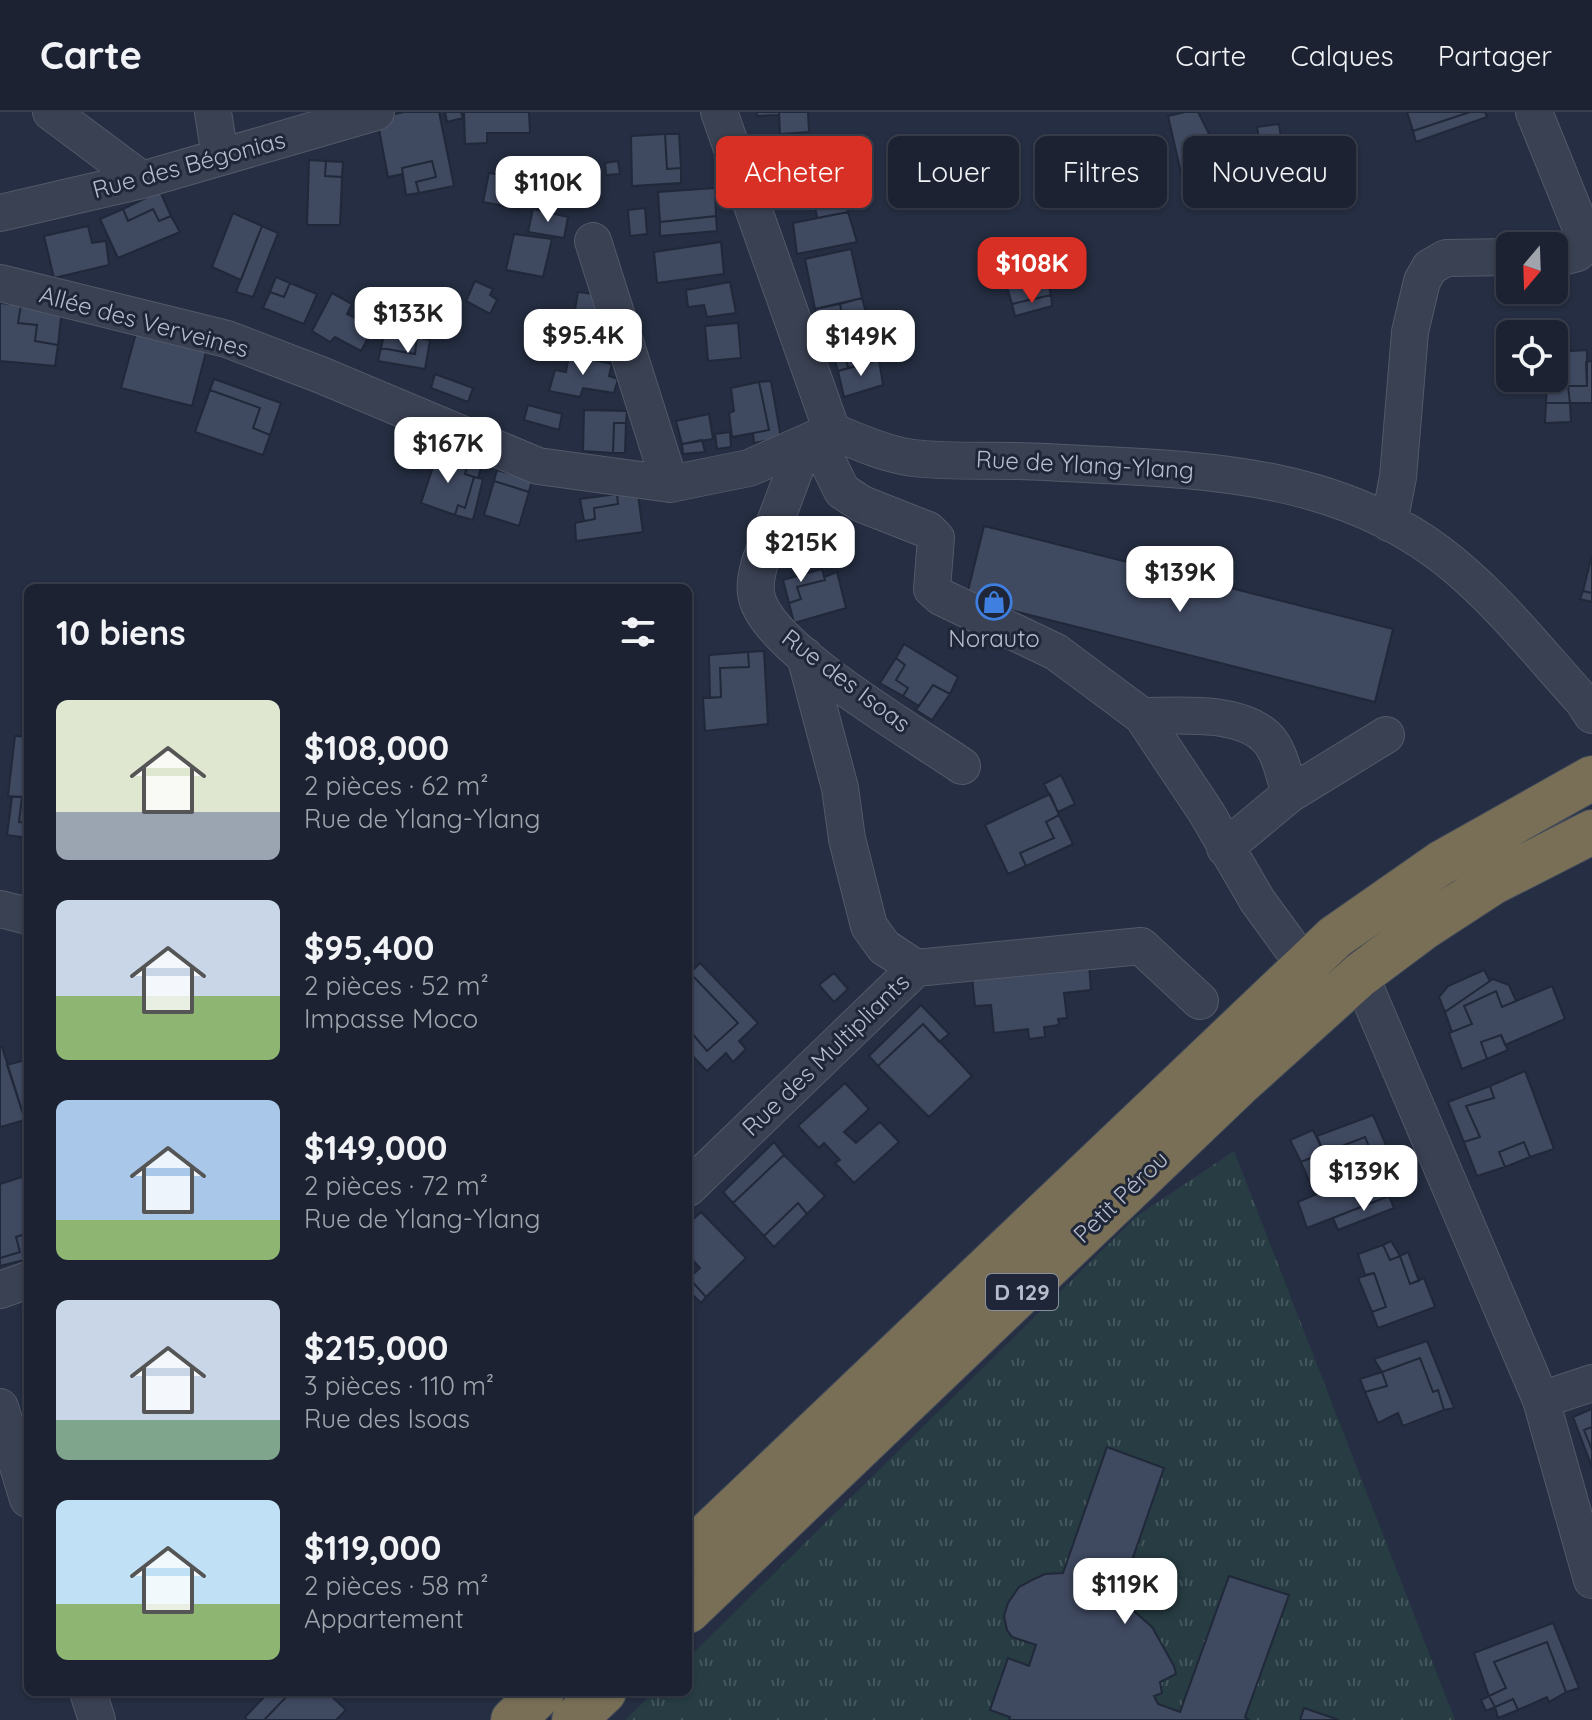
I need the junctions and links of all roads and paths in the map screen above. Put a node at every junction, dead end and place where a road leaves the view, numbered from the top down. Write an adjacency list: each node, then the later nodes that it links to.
1 (51, 112): 7 (street)
2 (213, 112): 6 (street)
3 (376, 112): 6 (street, Rue des Bégonias)
4 (719, 112): 13 (street)
5 (1534, 112): 10 (street)
6 (220, 157): 7 (street, Rue des Bégonias)
7 (142, 180): 8 (street, Rue des Bégonias)
8 (0, 213)
9 (593, 241): 14 (street)
10 (1568, 255)
11 (1496, 257): 15 (street)
12 (0, 283): 14 (street, Allée des Verveines)
13 (818, 437): 14 (street, Allée des Verveines); 15 (street, Rue de Ylang-Ylang); 16 (street, Rue des Isoas); 18 (street)
14 (670, 484)
15 (1389, 523): 17 (street, Rue de Ylang-Ylang)
16 (805, 656): 20 (street, Rue des Isoas); 28 (street)
17 (1592, 715)
18 (1142, 716): 22 (street); 24 (street)
19 (1386, 735): 22 (street)
20 (962, 766)
21 (1592, 778): 27 (highway, Petit Pérou / D 129)
22 (1290, 794): 24 (street)
23 (1592, 832): 29 (highway, Petit Pérou / D 129)
24 (1225, 848): 27 (street)
25 (0, 909): 26 (street)
26 (24, 915)
27 (1320, 952): 29 (street); 38 (highway, Petit Pérou / D 129)
28 (916, 968): 30 (street, Rue des Multipliants); 31 (street, Rue des Multipliants)
29 (1360, 975): 35 (street); 40 (highway, Petit Pérou / D 129)
30 (1200, 1001)
31 (692, 1184)
32 (24, 1281): 33 (street)
33 (0, 1290)
34 (1592, 1383): 35 (street)
35 (1541, 1400): 39 (street)
36 (0, 1407): 37 (street)
37 (24, 1486)
38 (692, 1549)
39 (1592, 1580)
40 (692, 1607)
41 (89, 1696): 44 (street)
42 (538, 1696): 45 (highway)
43 (600, 1696): 46 (highway)
44 (97, 1720)
45 (513, 1720)
46 (574, 1720)

